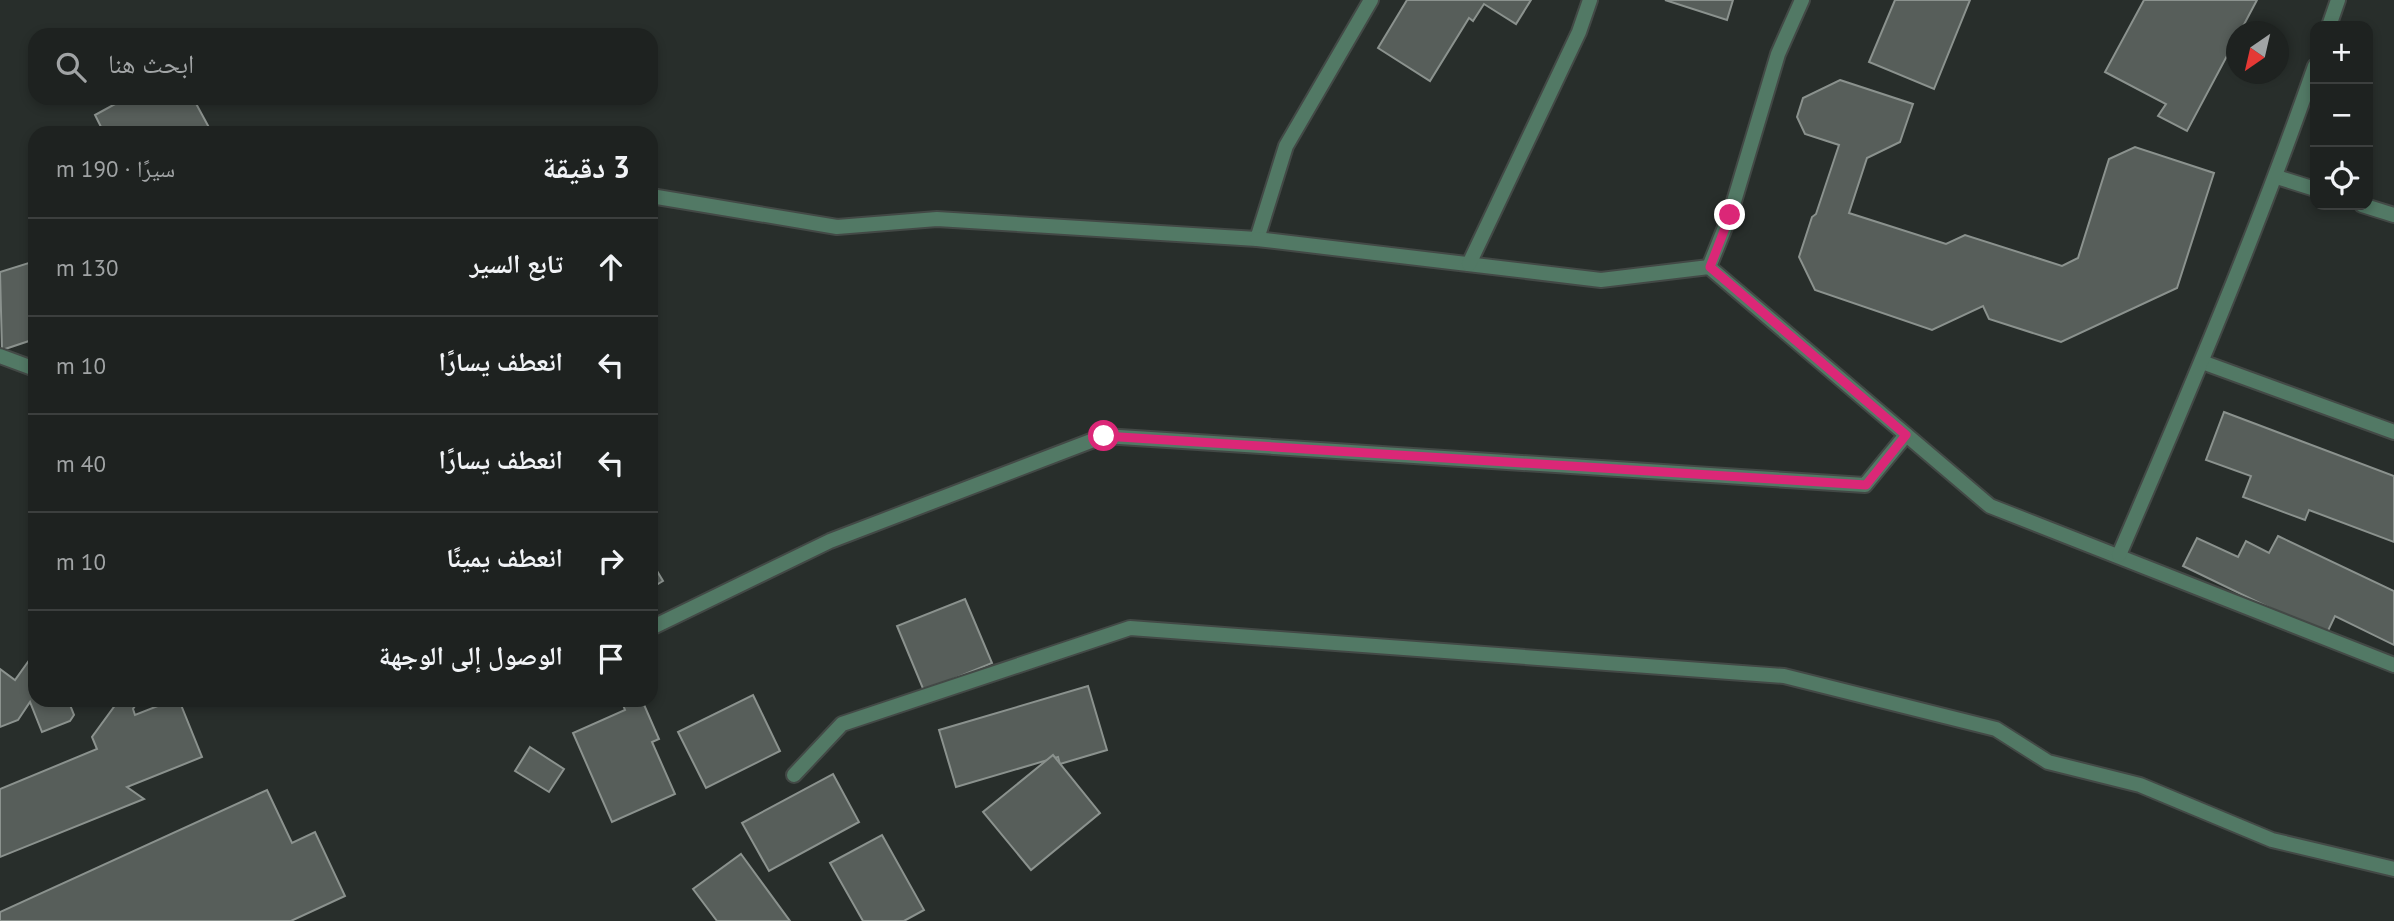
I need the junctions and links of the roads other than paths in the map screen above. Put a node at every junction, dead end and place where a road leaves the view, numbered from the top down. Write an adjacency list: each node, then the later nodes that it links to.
1 (1371, 0): 12 (street)
2 (1590, 0): 13 (street)
3 (1802, 0): 14 (street)
4 (2338, 0): 5 (street)
5 (2331, 21)
6 (2310, 81): 7 (street)
7 (2277, 177): 8 (street); 16 (street)
8 (2310, 187)
9 (658, 197): 12 (street)
10 (2373, 208): 11 (street)
11 (2394, 215)
12 (1257, 239): 13 (street)
13 (1469, 264): 14 (street)
14 (1710, 267): 19 (street)
15 (0, 356): 17 (street)
16 (2202, 362): 18 (street); 20 (street)
17 (28, 366)
18 (2394, 432)
19 (1906, 435): 20 (street); 21 (street)
20 (2119, 555): 22 (street)
21 (658, 625)
22 (2394, 665)
23 (794, 775): 24 (street)
24 (2394, 869)

